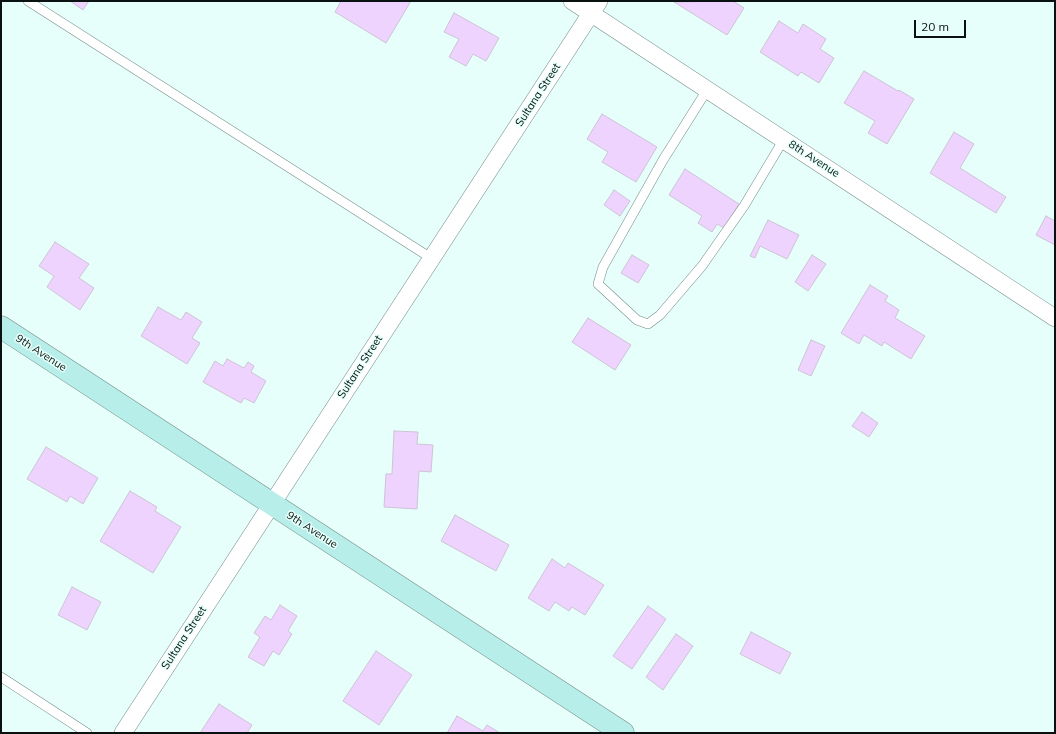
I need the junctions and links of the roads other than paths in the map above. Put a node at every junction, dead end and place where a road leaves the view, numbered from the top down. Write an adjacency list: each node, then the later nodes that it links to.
1 (28, 1): 6 (lane)
2 (572, 1): 3 (street, 8th Avenue)
3 (595, 7): 4 (street, 8th Avenue); 6 (street, Sultana Street)
4 (707, 90): 5 (street, 8th Avenue); 5 (lane)
5 (784, 139): 7 (street, 8th Avenue)
6 (431, 258): 9 (street, Sultana Street)
7 (1055, 318)
8 (1, 327): 9 (street, 9th Avenue)
9 (271, 503): 12 (street, Sultana Street); 13 (street, 9th Avenue)
10 (1, 677): 11 (lane)
11 (87, 733)
12 (122, 733)
13 (623, 733)

